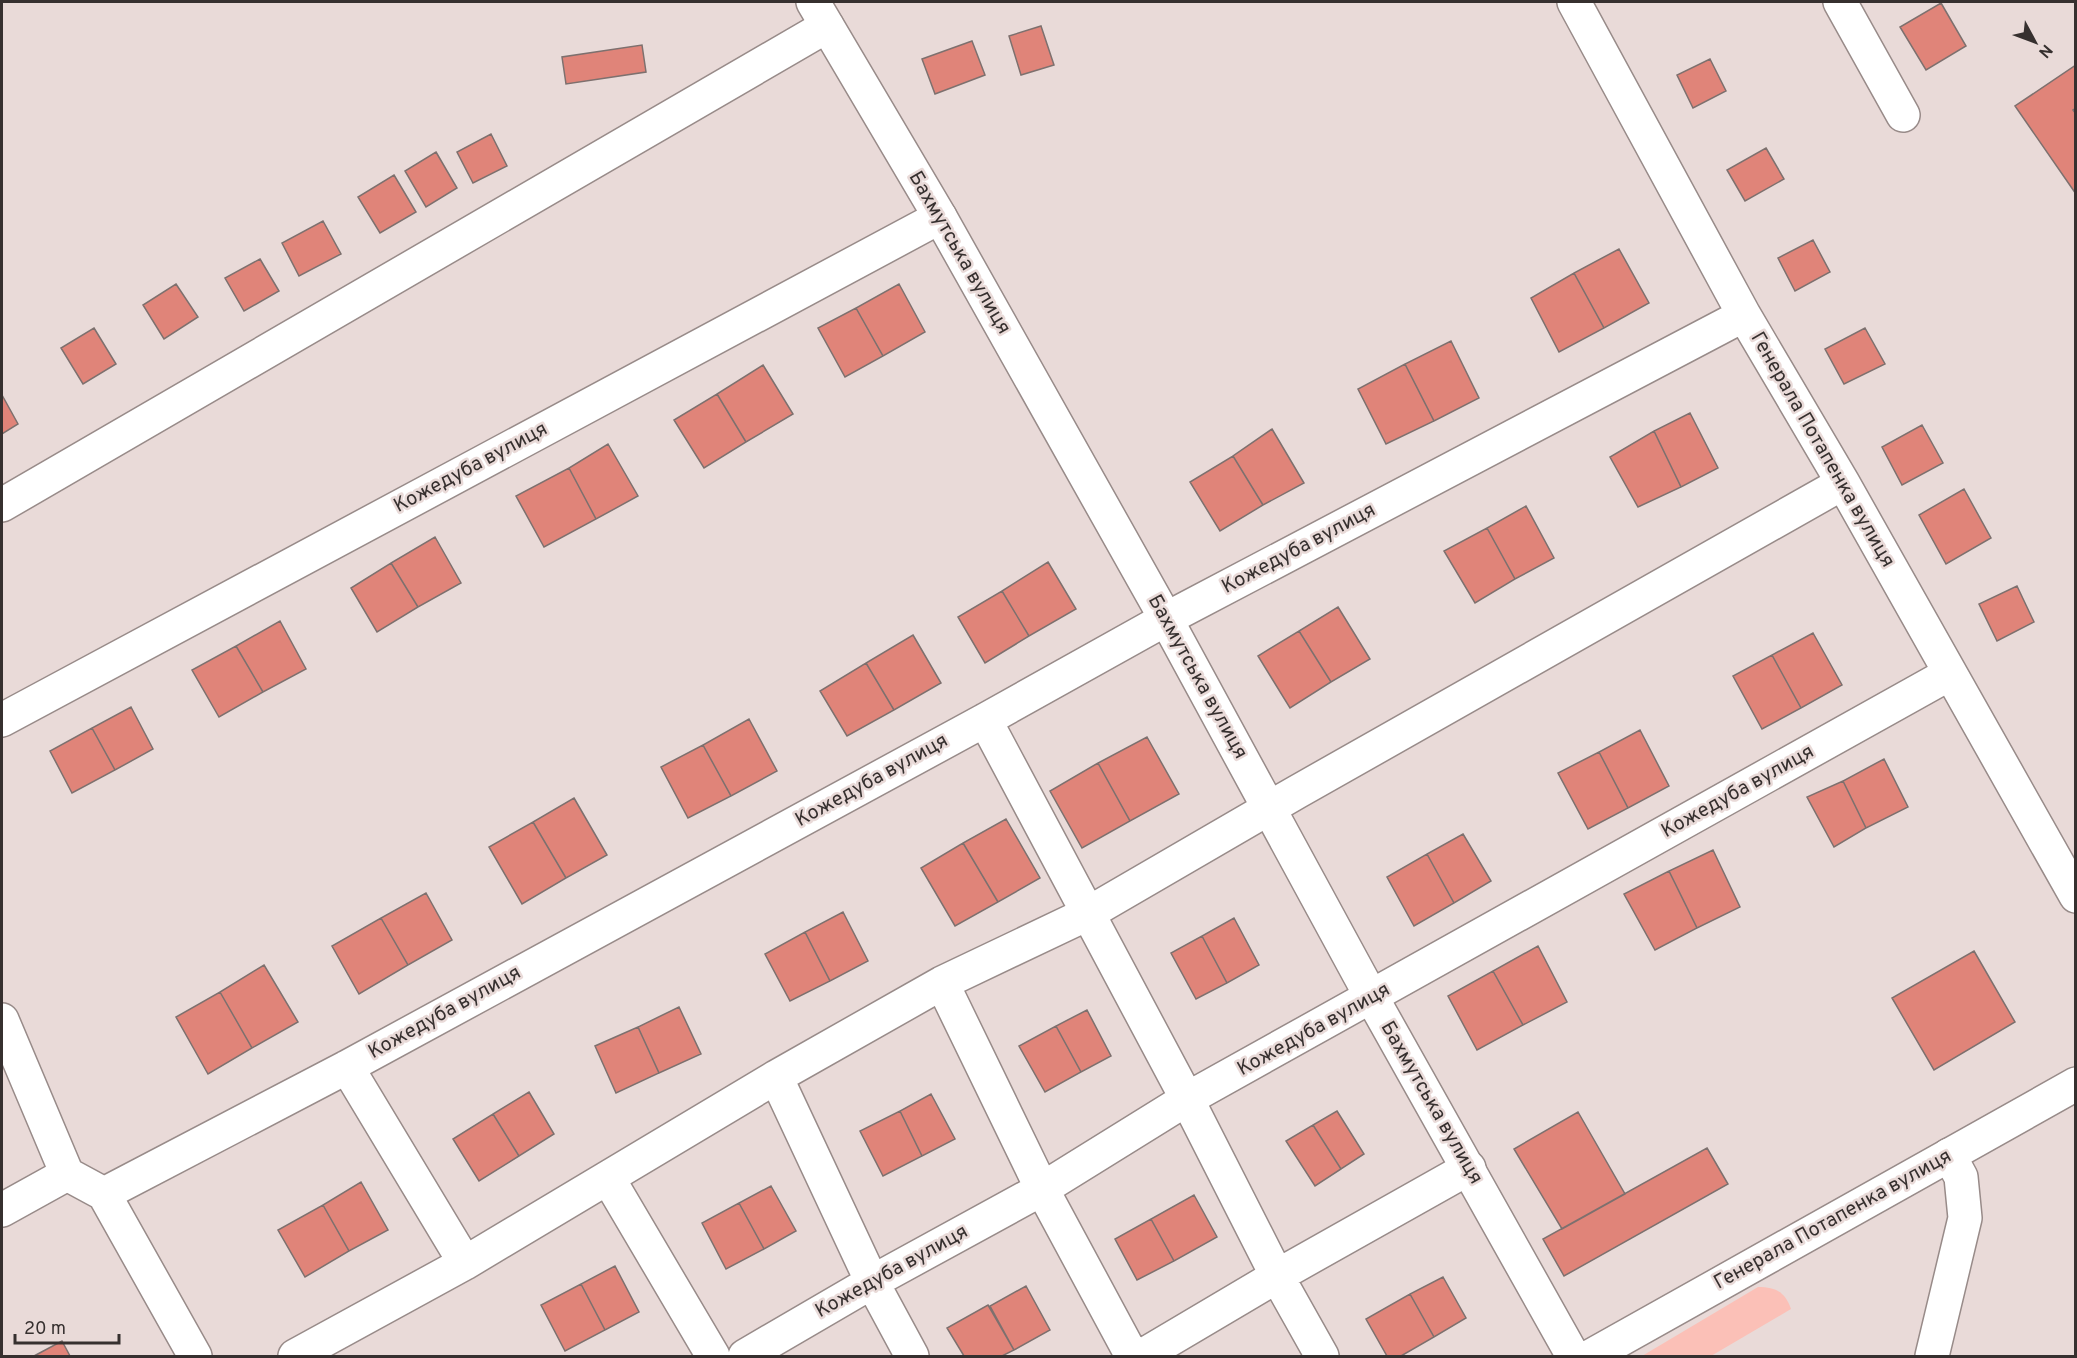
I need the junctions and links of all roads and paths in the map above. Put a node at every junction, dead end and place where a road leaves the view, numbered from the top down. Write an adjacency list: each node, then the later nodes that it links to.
1 (1574, 2): 6 (street, Генерала Потапенка вулиця)
2 (1840, 2): 4 (street)
3 (820, 14): 5 (street, Бахмутська вулиця); 8 (street)
4 (1903, 115)
5 (940, 216): 9 (street, Бахмутська вулиця); 11 (street, Кожедуба вулиця)
6 (1744, 315): 7 (street, Генерала Потапенка вулиця); 9 (street, Кожедуба вулиця)
7 (1843, 483): 10 (street, Генерала Потапенка вулиця); 13 (street)
8 (2, 505)
9 (1166, 619): 12 (street, Кожедуба вулиця); 13 (street, Бахмутська вулиця)
10 (1949, 674): 14 (street, Генерала Потапенка вулиця); 17 (street, Кожедуба вулиця)
11 (2, 720)
12 (985, 720): 15 (street); 19 (street, Кожедуба вулиця)
13 (1269, 808): 15 (street); 17 (street, Бахмутська вулиця)
14 (2076, 896)
15 (1087, 914): 16 (street); 22 (street)
16 (942, 983): 20 (street); 27 (street)
17 (1372, 998): 22 (street, Кожедуба вулиця); 24 (street, Бахмутська вулиця)
18 (2, 1020): 25 (street)
19 (347, 1067): 28 (street, Кожедуба вулиця); 30 (street)
20 (776, 1077): 26 (street); 32 (street)
21 (2076, 1084): 23 (street, Генерала Потапенка вулиця)
22 (1187, 1099): 27 (street, Кожедуба вулиця); 31 (street)
23 (1949, 1155): 42 (street, Генерала Потапенка вулиця); 43 (street)
24 (1469, 1168): 31 (street); 41 (street, Бахмутська вулиця)
25 (67, 1174): 28 (street); 29 (street)
26 (608, 1178): 30 (street); 35 (street)
27 (1042, 1189): 32 (street, Кожедуба вулиця); 38 (street)
28 (104, 1194): 33 (street)
29 (2, 1210)
30 (465, 1263): 34 (street)
31 (1277, 1276): 39 (street); 40 (street)
32 (872, 1282): 36 (street, Кожедуба вулиця); 37 (street)
33 (195, 1356)
34 (295, 1356)
35 (713, 1356)
36 (746, 1356)
37 (912, 1356)
38 (1132, 1356)
39 (1143, 1356)
40 (1322, 1356)
41 (1573, 1356)
42 (1591, 1356)
43 (1932, 1356)

